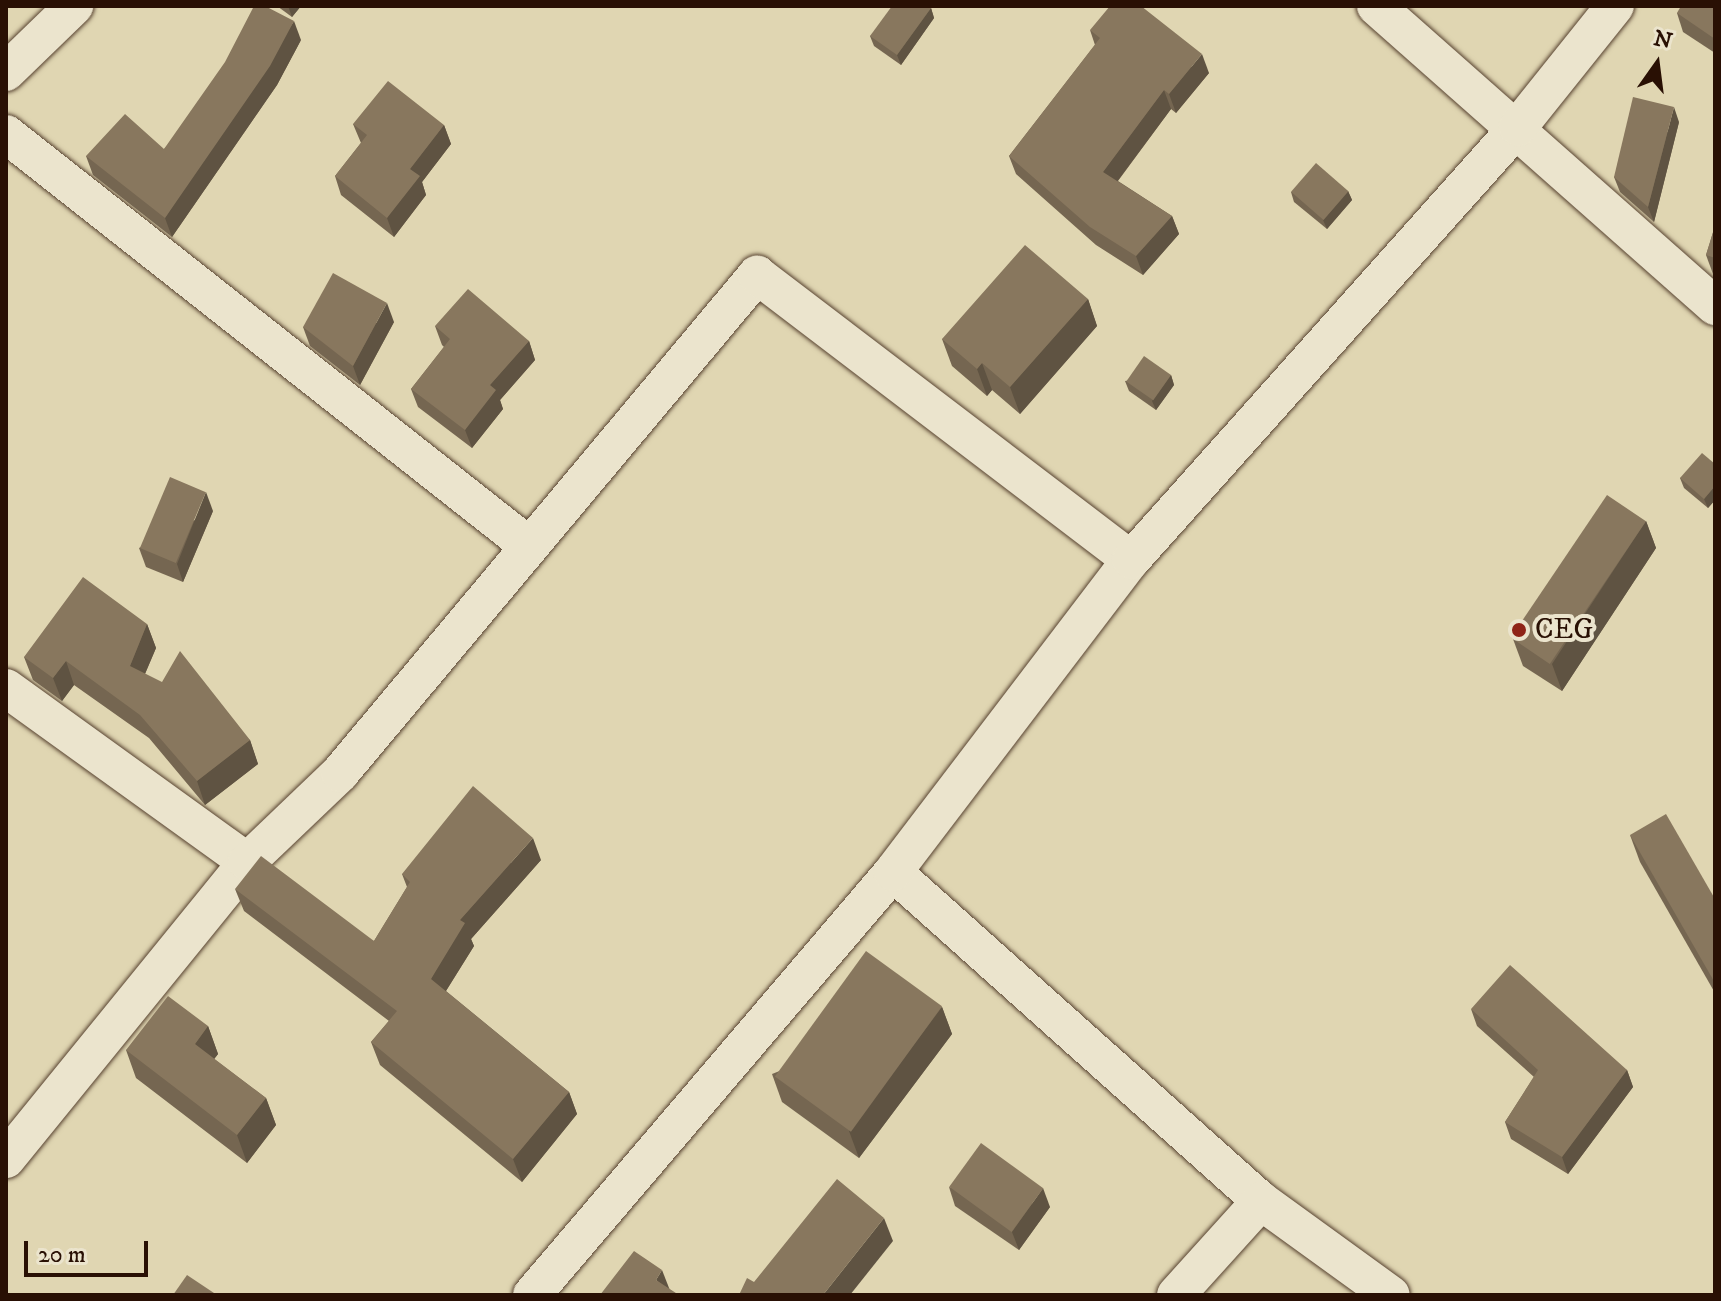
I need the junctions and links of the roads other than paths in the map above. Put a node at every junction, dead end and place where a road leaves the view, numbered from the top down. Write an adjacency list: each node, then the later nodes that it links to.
1 (74, 6): 4 (street)
2 (1376, 6): 5 (street)
3 (1615, 6): 5 (street)
4 (6, 72)
5 (1518, 127): 7 (street); 9 (street)
6 (6, 134): 8 (street)
7 (1715, 306)
8 (529, 546): 9 (street); 11 (street)
9 (1131, 560): 12 (street)
10 (6, 688): 11 (street)
11 (247, 862): 13 (street)
12 (893, 872): 14 (street); 15 (street)
13 (6, 1159)
14 (1261, 1201): 16 (street); 17 (street)
15 (532, 1295)
16 (1176, 1295)
17 (1391, 1295)

